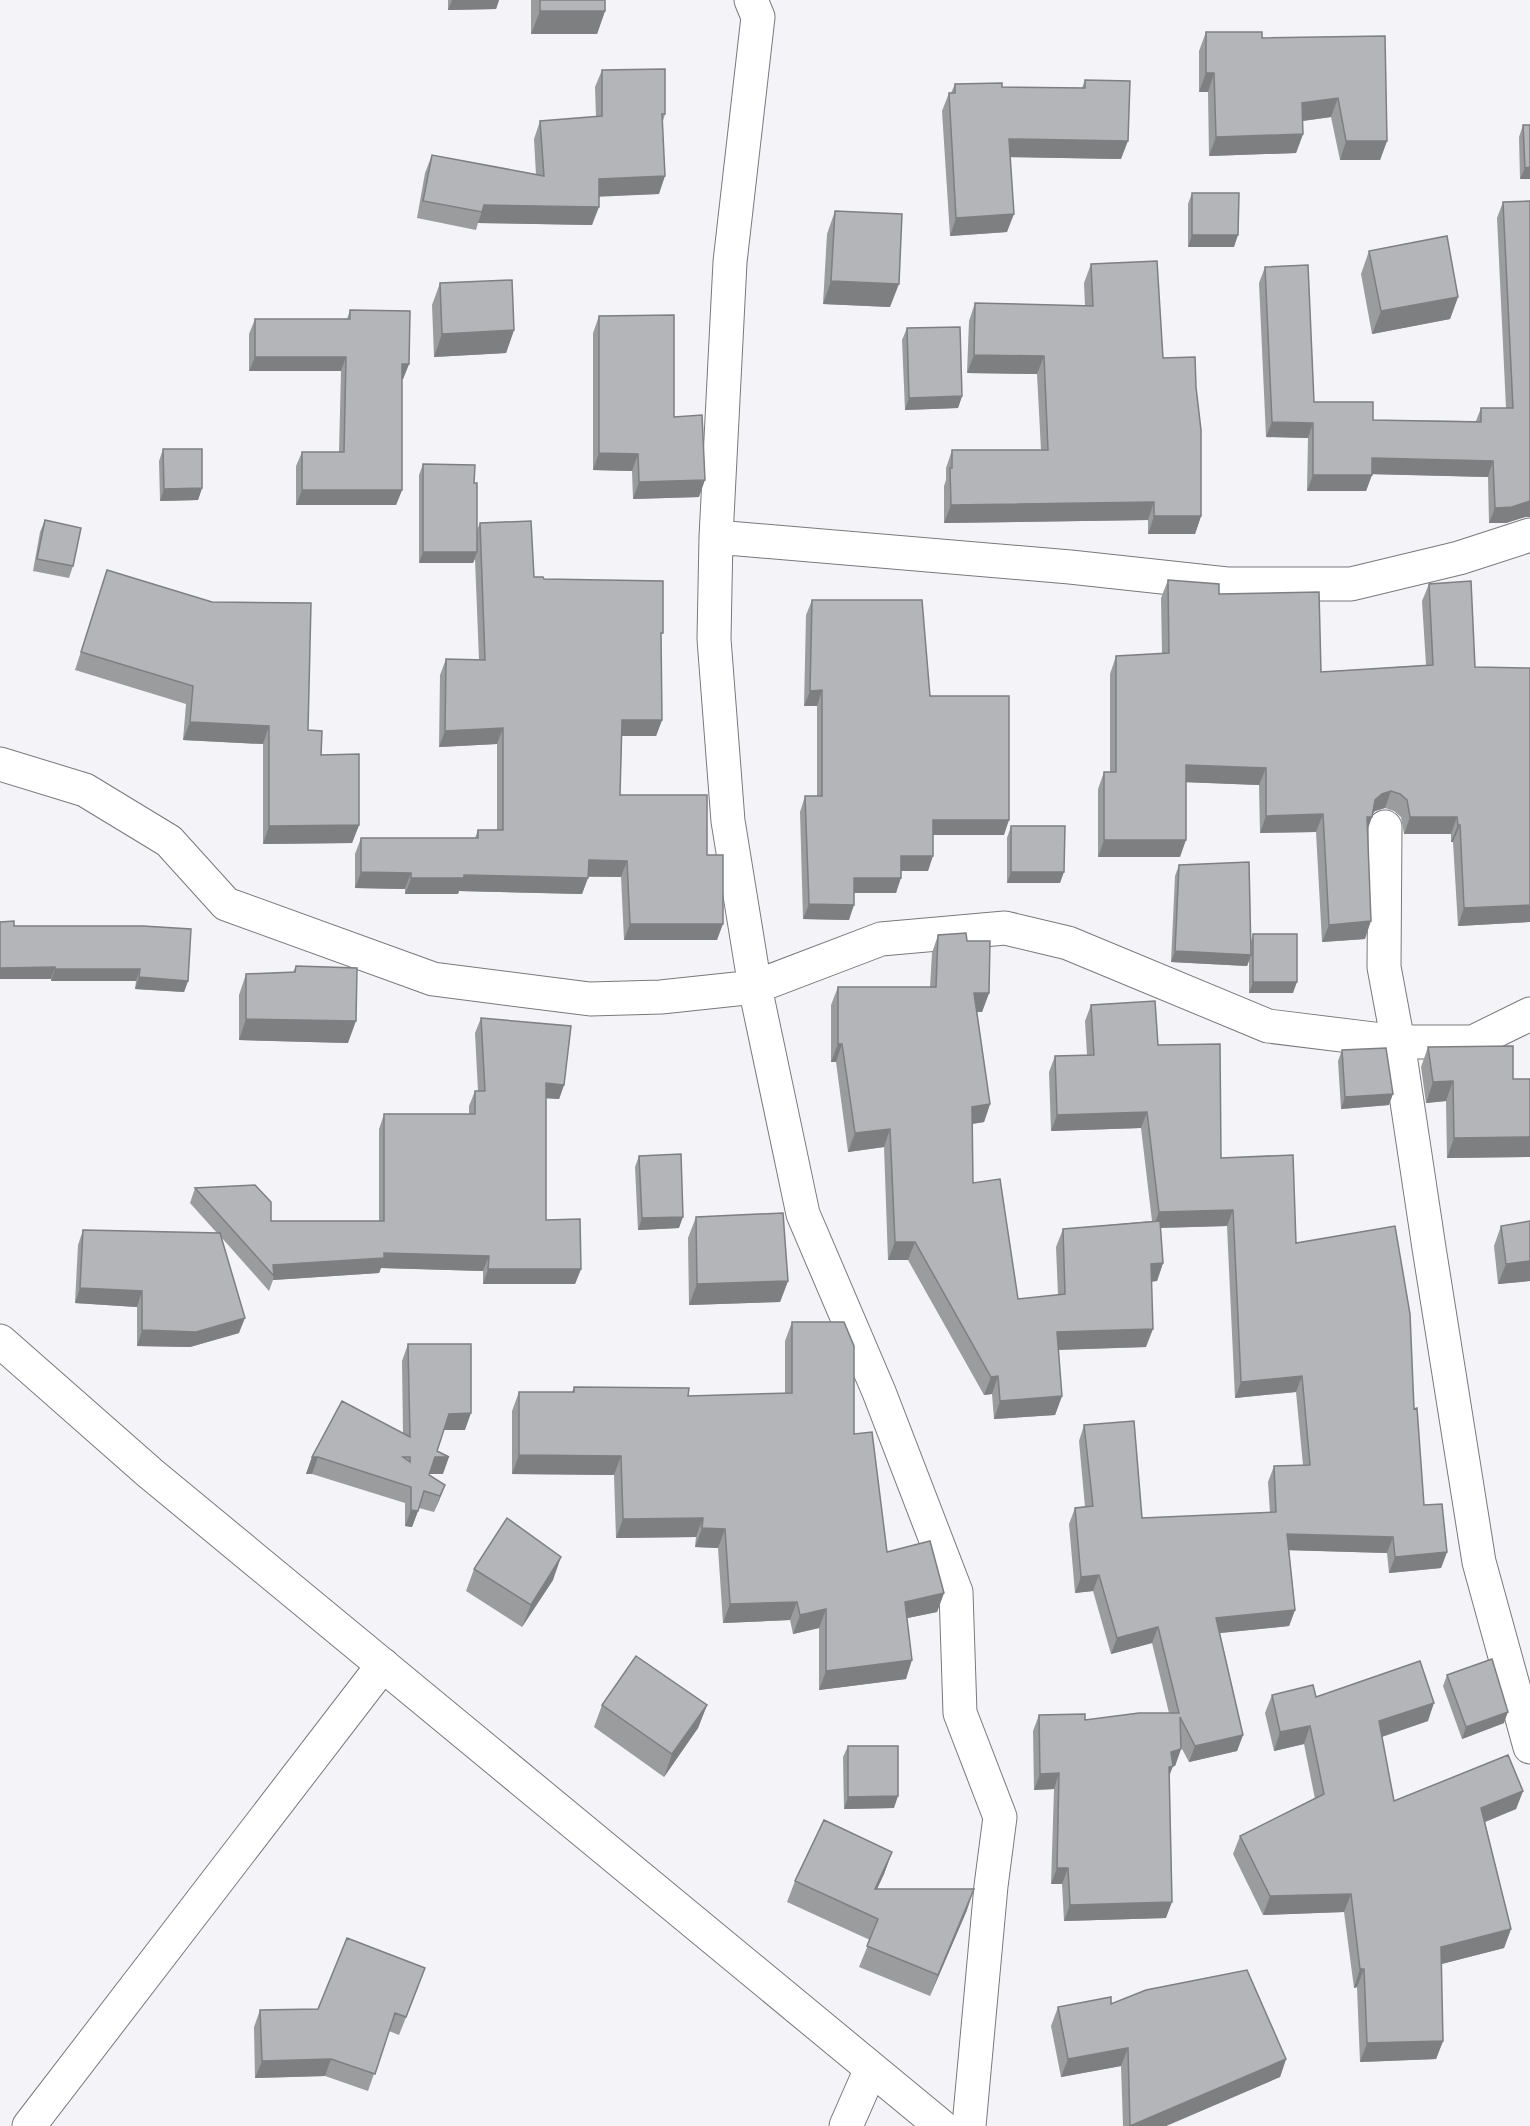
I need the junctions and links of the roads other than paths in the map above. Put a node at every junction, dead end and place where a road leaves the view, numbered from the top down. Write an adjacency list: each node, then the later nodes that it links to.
1 (751, 0): 3 (street)
2 (1530, 535): 3 (street)
3 (716, 537): 6 (street)
4 (0, 764): 6 (street)
5 (1385, 827): 8 (street)
6 (755, 987): 8 (street); 16 (street)
7 (1530, 1014): 8 (street)
8 (1398, 1042): 11 (street)
9 (0, 1341): 10 (street)
10 (383, 1665): 12 (street); 13 (street)
11 (1530, 1747)
12 (872, 2069): 14 (street); 15 (street)
13 (29, 2126)
14 (846, 2126)
15 (941, 2126)
16 (969, 2126)

